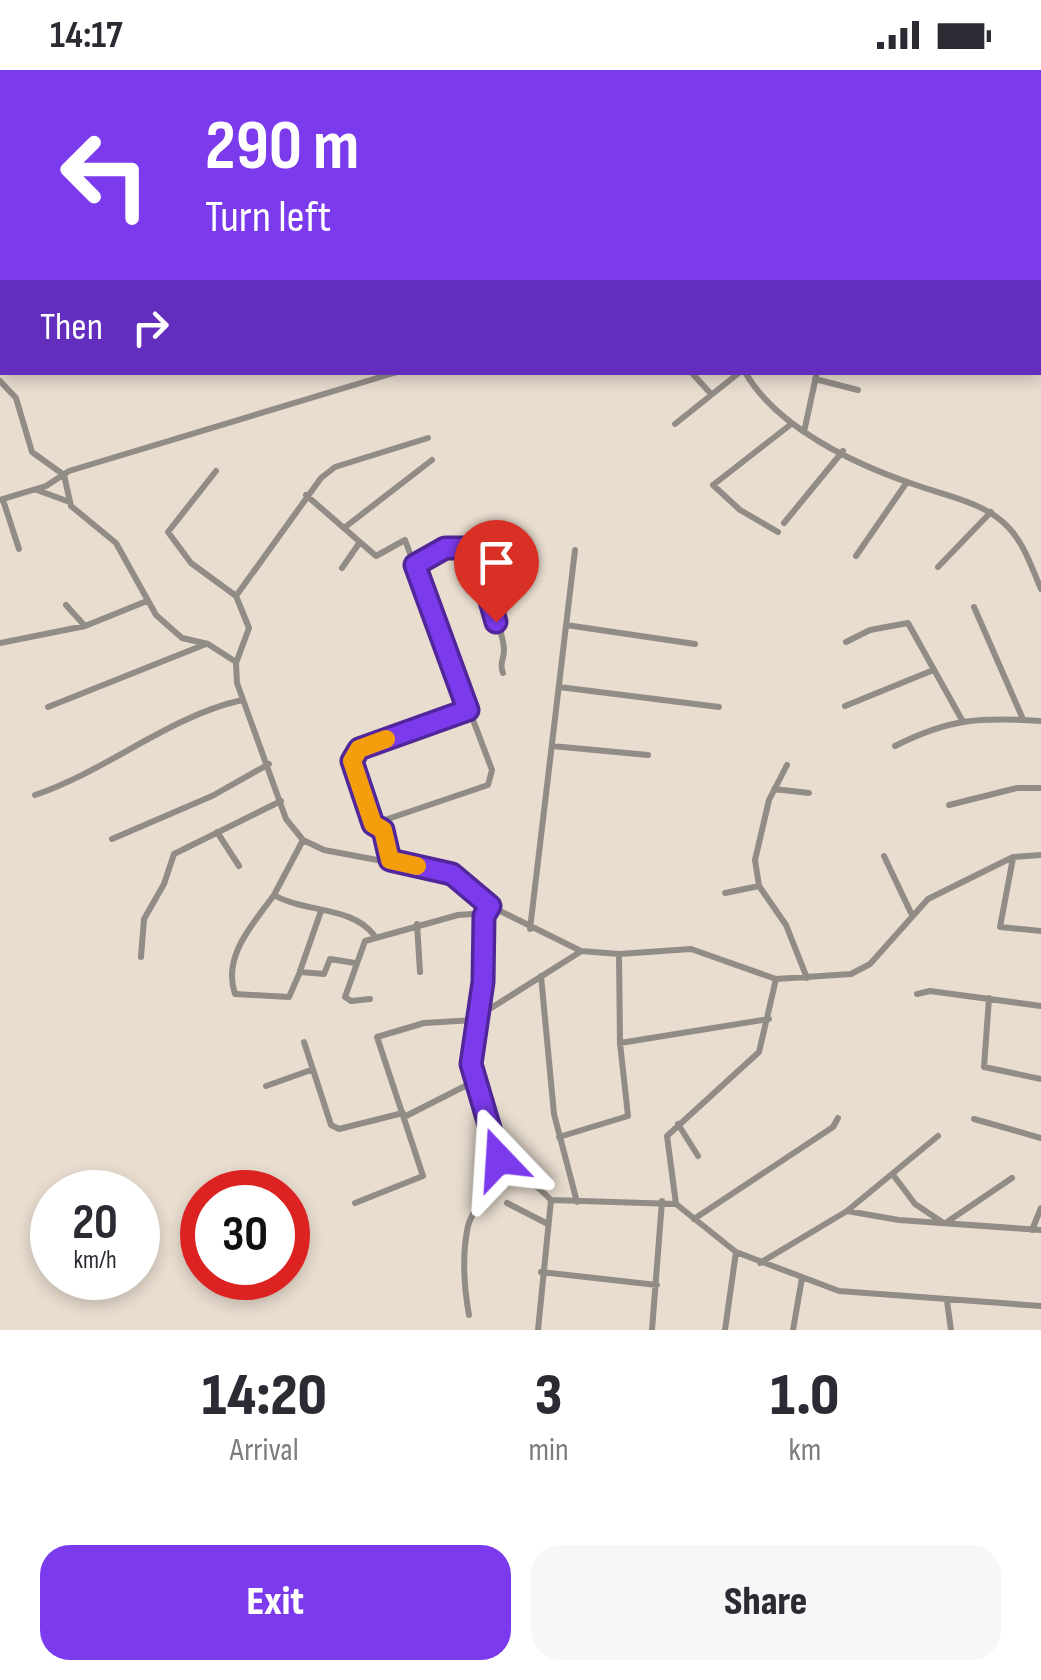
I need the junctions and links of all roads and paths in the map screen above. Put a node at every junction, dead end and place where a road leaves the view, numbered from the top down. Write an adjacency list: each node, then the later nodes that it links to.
1 (388, 375): 16 (street)
2 (694, 375): 8 (street)
3 (738, 375): 8 (street)
4 (744, 375): 10 (street)
5 (816, 376): 7 (street); 11 (street)
6 (0, 381): 16 (street)
7 (858, 390)
8 (711, 394): 9 (street)
9 (675, 424)
10 (790, 425): 11 (street); 25 (street)
11 (804, 432): 13 (street)
12 (428, 438): 19 (street)
13 (843, 451): 17 (street); 23 (street)
14 (432, 460): 24 (street)
15 (216, 470): 36 (street)
16 (64, 475): 18 (street); 21 (street)
17 (907, 482): 22 (street); 29 (street)
18 (36, 490): 20 (street); 21 (street)
19 (306, 495): 24 (street); 36 (street)
20 (2, 500): 27 (street)
21 (68, 501): 37 (street)
22 (991, 512): 31 (street); 33 (street)
23 (784, 523)
24 (344, 528): 26 (street)
25 (778, 532)
26 (360, 542): 32 (street); 34 (street)
27 (19, 549)
28 (575, 550): 40 (street)
29 (856, 556)
30 (1041, 562): 31 (street)
31 (1030, 563): 35 (street)
32 (415, 565): 48 (street); 54 (street)
33 (938, 566)
34 (342, 568)
35 (1041, 589)
36 (236, 596): 46 (street)
37 (147, 601): 41 (street); 44 (street)
38 (66, 605): 41 (street)
39 (974, 606): 55 (street)
40 (566, 625): 45 (street); 49 (street)
41 (85, 626): 43 (street)
42 (846, 642): 47 (street)
43 (0, 643)
44 (208, 644): 46 (street); 52 (street)
45 (695, 644)
46 (236, 663): 50 (street)
47 (932, 671): 51 (street); 56 (street)
48 (503, 673)
49 (559, 687): 53 (street); 58 (street)
50 (242, 700): 61 (street); 66 (street)
51 (845, 706)
52 (48, 707)
53 (719, 707)
54 (468, 710): 69 (street); 69 (street)
55 (1022, 717): 56 (street); 57 (street)
56 (962, 720): 59 (street)
57 (1041, 721)
58 (552, 746): 60 (street); 86 (street)
59 (896, 746)
60 (648, 755)
61 (269, 764): 67 (street); 71 (street)
62 (787, 765): 64 (street)
63 (1041, 788): 68 (street)
64 (774, 789): 65 (street); 78 (street)
65 (810, 793)
66 (35, 794)
67 (281, 801): 70 (street); 72 (street)
68 (949, 805)
69 (373, 824): 76 (street)
70 (217, 832): 77 (street); 91 (street)
71 (112, 840)
72 (302, 840): 76 (street); 80 (street)
73 (1041, 854): 75 (street)
74 (884, 856): 83 (street)
75 (1013, 857): 83 (street); 87 (street)
76 (390, 860): 81 (street)
77 (239, 866)
78 (758, 886): 79 (street); 97 (street)
79 (725, 892)
80 (274, 895): 82 (street); 93 (street)
81 (490, 906): 84 (street); 86 (street)
82 (320, 911): 88 (street); 93 (street)
83 (911, 914): 97 (street)
84 (484, 916): 85 (street); 102 (street)
85 (417, 924): 88 (street); 94 (street)
86 (530, 929): 89 (street)
87 (1041, 932)
88 (374, 935): 92 (street)
89 (581, 951): 90 (street); 95 (street)
90 (619, 954): 96 (street); 105 (street)
91 (141, 956)
92 (355, 963): 93 (street); 100 (street)
93 (300, 972)
94 (420, 972)
95 (540, 976): 102 (street); 115 (street)
96 (776, 978): 97 (street); 103 (street)
97 (808, 978)
98 (917, 994): 99 (street)
99 (989, 998): 101 (street); 107 (street)
100 (370, 999)
101 (1041, 1006)
102 (478, 1018): 108 (street); 110 (street)
103 (769, 1018): 105 (street); 113 (street)
104 (304, 1042): 106 (street)
105 (620, 1043): 115 (street)
106 (311, 1070): 109 (street); 110 (street)
107 (1041, 1078)
108 (473, 1082): 110 (street); 117 (street)
109 (266, 1086)
110 (404, 1115): 125 (street)
111 (838, 1118): 129 (street)
112 (974, 1118): 116 (street)
113 (678, 1124): 118 (street); 126 (street)
114 (938, 1136): 119 (street)
115 (559, 1137): 123 (street)
116 (1041, 1138)
117 (497, 1152): 121 (street); 140 (street)
118 (698, 1156)
119 (894, 1176): 128 (street); 130 (street)
120 (1012, 1178): 130 (street)
121 (550, 1200): 123 (street); 131 (street)
122 (662, 1201): 123 (street); 126 (street); 137 (street)
123 (577, 1202)
124 (506, 1203): 131 (street)
125 (354, 1204)
126 (676, 1204): 129 (street)
127 (1041, 1208): 132 (street)
128 (847, 1211): 130 (street); 134 (street)
129 (694, 1219): 133 (street)
130 (945, 1222): 132 (street)
131 (546, 1224): 135 (street)
132 (1036, 1230)
133 (736, 1252): 134 (street); 143 (street)
134 (759, 1264): 136 (street)
135 (542, 1272): 137 (street); 141 (street)
136 (802, 1278): 138 (street); 144 (street)
137 (656, 1285): 142 (street)
138 (947, 1301): 139 (street); 145 (street)
139 (1041, 1306)
140 (470, 1315)
141 (538, 1330)
142 (652, 1330)
143 (725, 1330)
144 (793, 1330)
145 (951, 1330)

